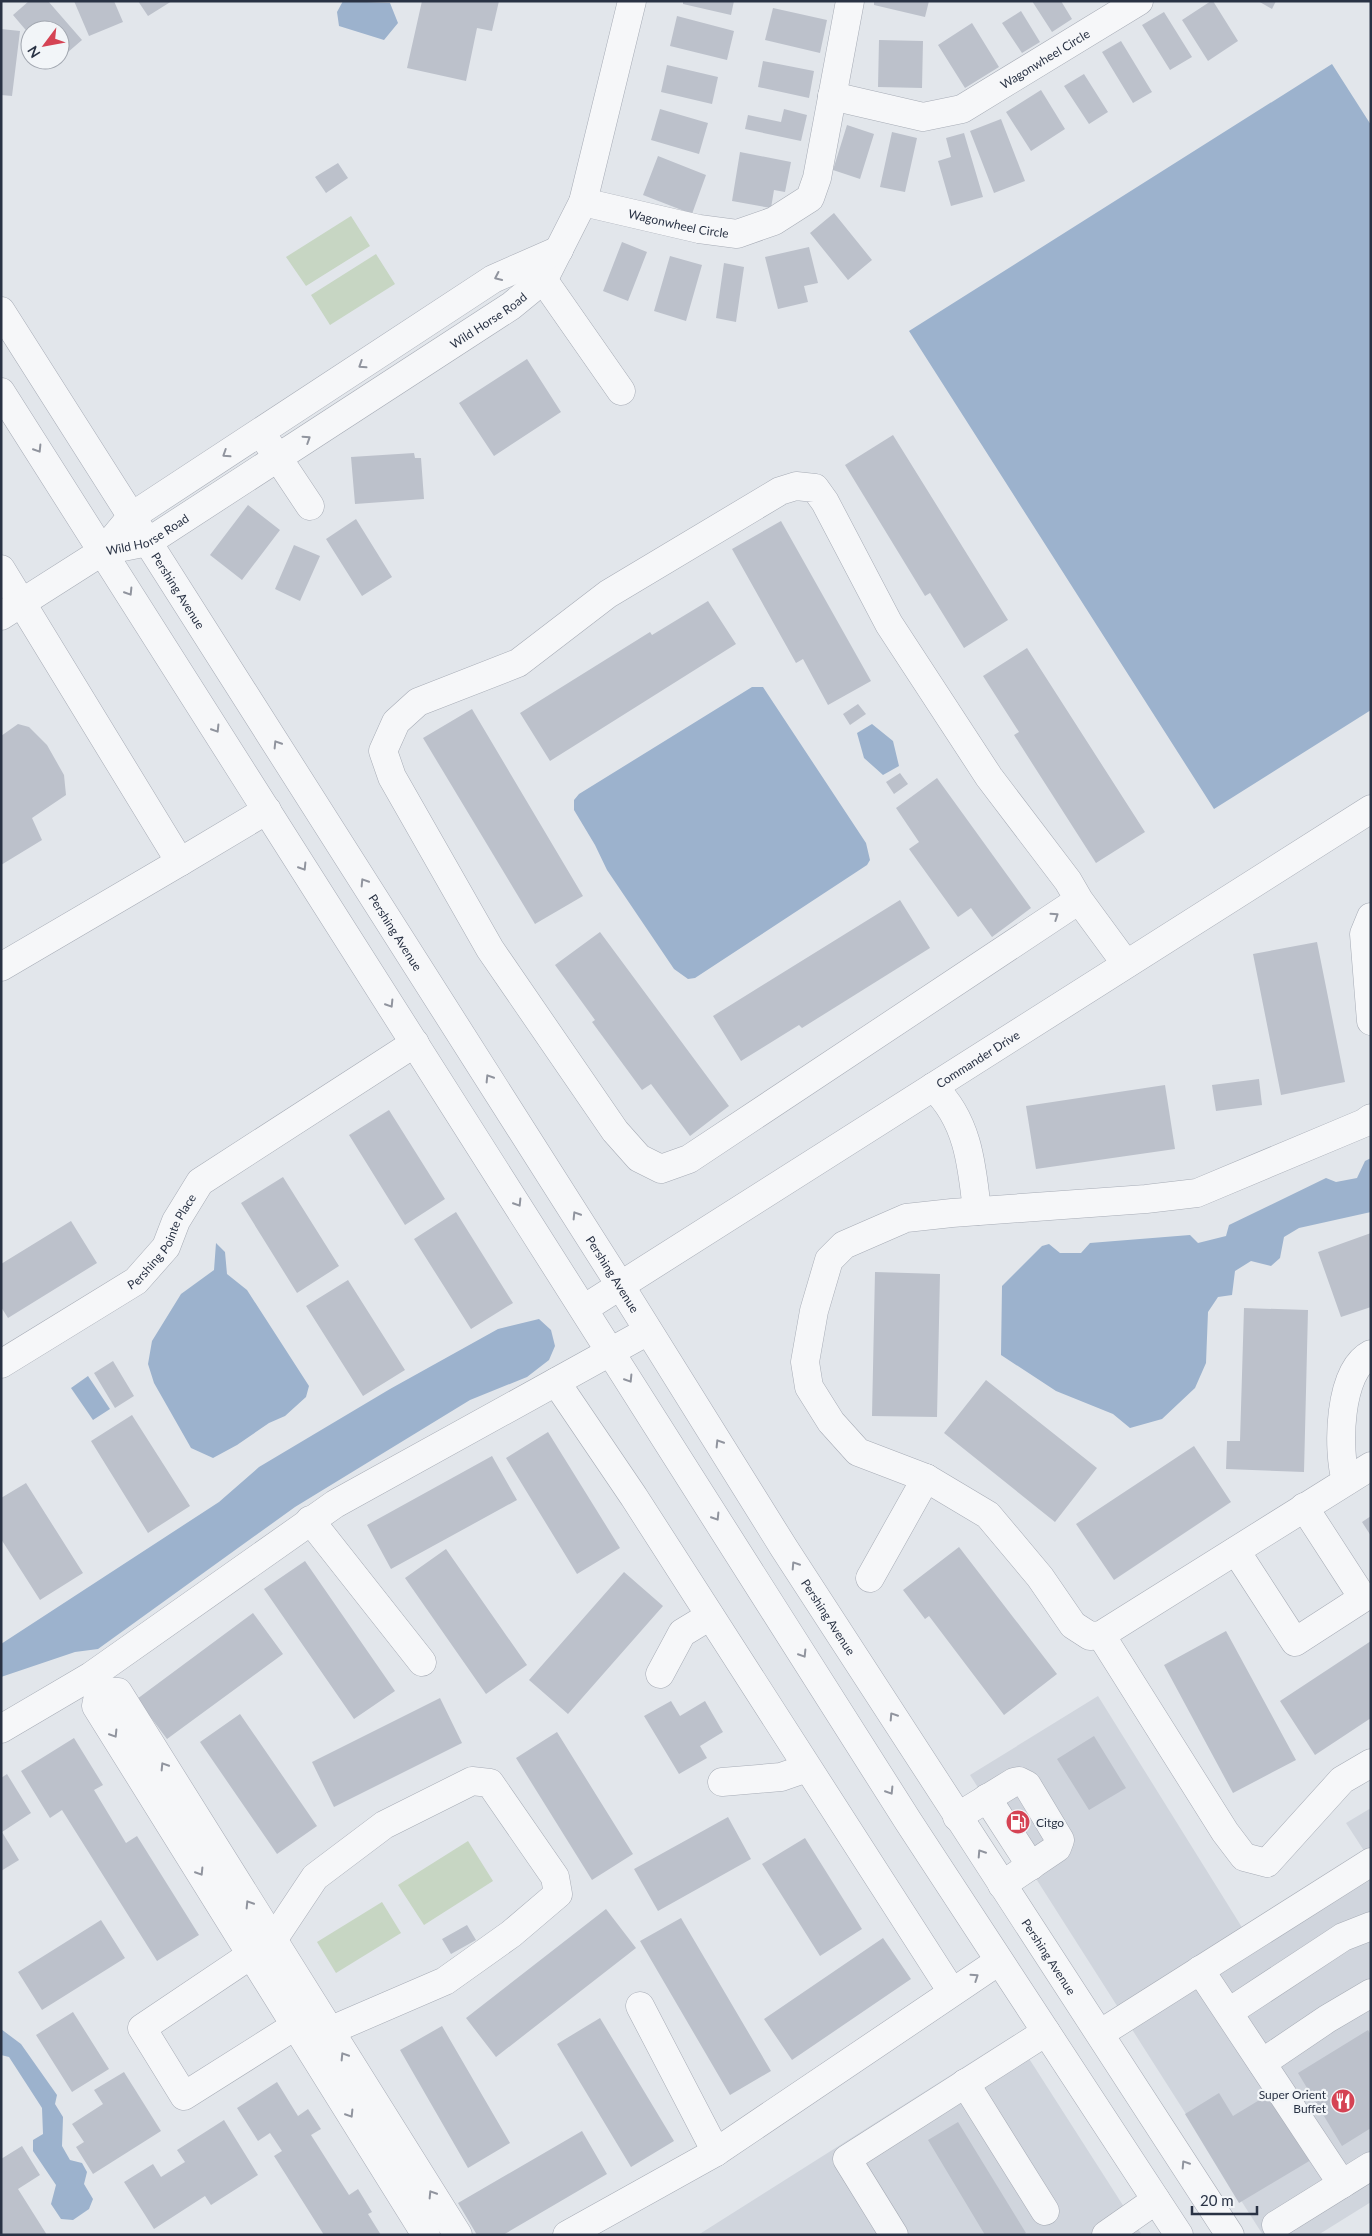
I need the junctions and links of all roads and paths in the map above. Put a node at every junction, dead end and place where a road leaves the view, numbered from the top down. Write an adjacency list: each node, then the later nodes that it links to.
1 (632, 1): 5 (street, Wild Horse Road)
2 (850, 1): 4 (street, Wagonwheel Circle)
3 (1139, 1): 4 (street, Wagonwheel Circle)
4 (832, 96): 5 (street, Wagonwheel Circle)
5 (583, 202): 6 (street, Wild Horse Road)
6 (538, 270): 8 (street); 10 (street, Wild Horse Road, one-way to 10); 11 (street, Wild Horse Road, one-way to 6)
7 (1, 311): 13 (street, Pershing Avenue)
8 (620, 391)
9 (1, 392): 15 (street, one-way to 15)
10 (261, 431): 11 (street); 13 (street, Wild Horse Road, one-way to 13)
11 (278, 458): 12 (street); 14 (street, Wild Horse Road)
12 (310, 506)
13 (132, 516): 14 (street, Pershing Avenue); 15 (street, Wild Horse Road)
14 (148, 542): 15 (street, Wild Horse Road); 30 (street, Pershing Avenue, one-way to 14)
15 (103, 551): 17 (street); 18 (street, one-way to 18)
16 (1, 568): 17 (street)
17 (12, 609): 20 (street)
18 (267, 810): 20 (street); 26 (street, one-way to 26)
19 (1371, 810): 23 (street, Commander Drive)
20 (180, 862): 24 (street)
21 (1073, 891): 21 (street, one-way to 21); 23 (street)
22 (1371, 917): 25 (street)
23 (1126, 964): 27 (street, Commander Drive)
24 (1, 967)
25 (1371, 1020)
26 (415, 1043): 31 (street, one-way to 31); 35 (street, Pershing Pointe Place)
27 (932, 1087): 29 (street); 30 (street, Commander Drive)
28 (1371, 1118): 29 (street)
29 (977, 1211): 38 (street)
30 (620, 1285): 31 (street, Commander Drive); 32 (street, Pershing Avenue)
31 (584, 1308): 33 (street)
32 (648, 1330): 33 (street); 54 (street, Pershing Avenue, one-way to 32)
33 (612, 1352): 36 (street); 60 (street, one-way to 60)
34 (1371, 1354): 39 (street)
35 (1, 1364)
36 (556, 1382): 41 (street); 44 (street)
37 (1371, 1466): 39 (street)
38 (926, 1478): 43 (street); 45 (street)
39 (1346, 1481): 40 (street)
40 (1304, 1508): 42 (street); 42 (street)
41 (310, 1520): 46 (street); 48 (street)
42 (1236, 1551): 45 (street)
43 (870, 1578)
44 (710, 1616): 47 (street); 51 (street)
45 (1101, 1635): 50 (street)
46 (422, 1662)
47 (660, 1674)
48 (95, 1684): 49 (street); 59 (street)
49 (1, 1729)
50 (1371, 1762)
51 (808, 1768): 52 (street); 62 (street)
52 (722, 1782)
53 (987, 1798): 54 (street); 56 (street); 56 (street)
54 (957, 1817): 57 (street, Pershing Avenue, one-way to 54)
55 (1371, 1862): 61 (street)
56 (1031, 1866): 57 (street)
57 (1002, 1885): 68 (street, Pershing Avenue)
58 (1368, 1933): 65 (street)
59 (262, 1947): 66 (street); 66 (street); 66 (street)
60 (999, 1960): 62 (street, one-way to 60); 67 (street)
61 (1200, 1970): 65 (street); 68 (street)
62 (952, 1992): 71 (street)
63 (1371, 1992): 69 (street)
64 (640, 2006): 71 (street)
65 (1228, 2012): 69 (street)
66 (313, 2023): 77 (street, one-way to 77); 78 (street, one-way to 66)
67 (1046, 2032): 70 (street); 74 (street)
68 (1101, 2033): 83 (street, Pershing Avenue, one-way to 68)
69 (1262, 2063): 73 (street)
70 (965, 2083): 75 (street); 80 (street)
71 (716, 2152): 79 (street)
72 (1371, 2166): 73 (street)
73 (1342, 2184): 76 (street)
74 (1156, 2200): 81 (street); 82 (street)
75 (1045, 2211)
76 (1276, 2225)
77 (426, 2235)
78 (458, 2235)
79 (567, 2235)
80 (894, 2235)
81 (1106, 2235)
82 (1179, 2235)
83 (1230, 2235)

